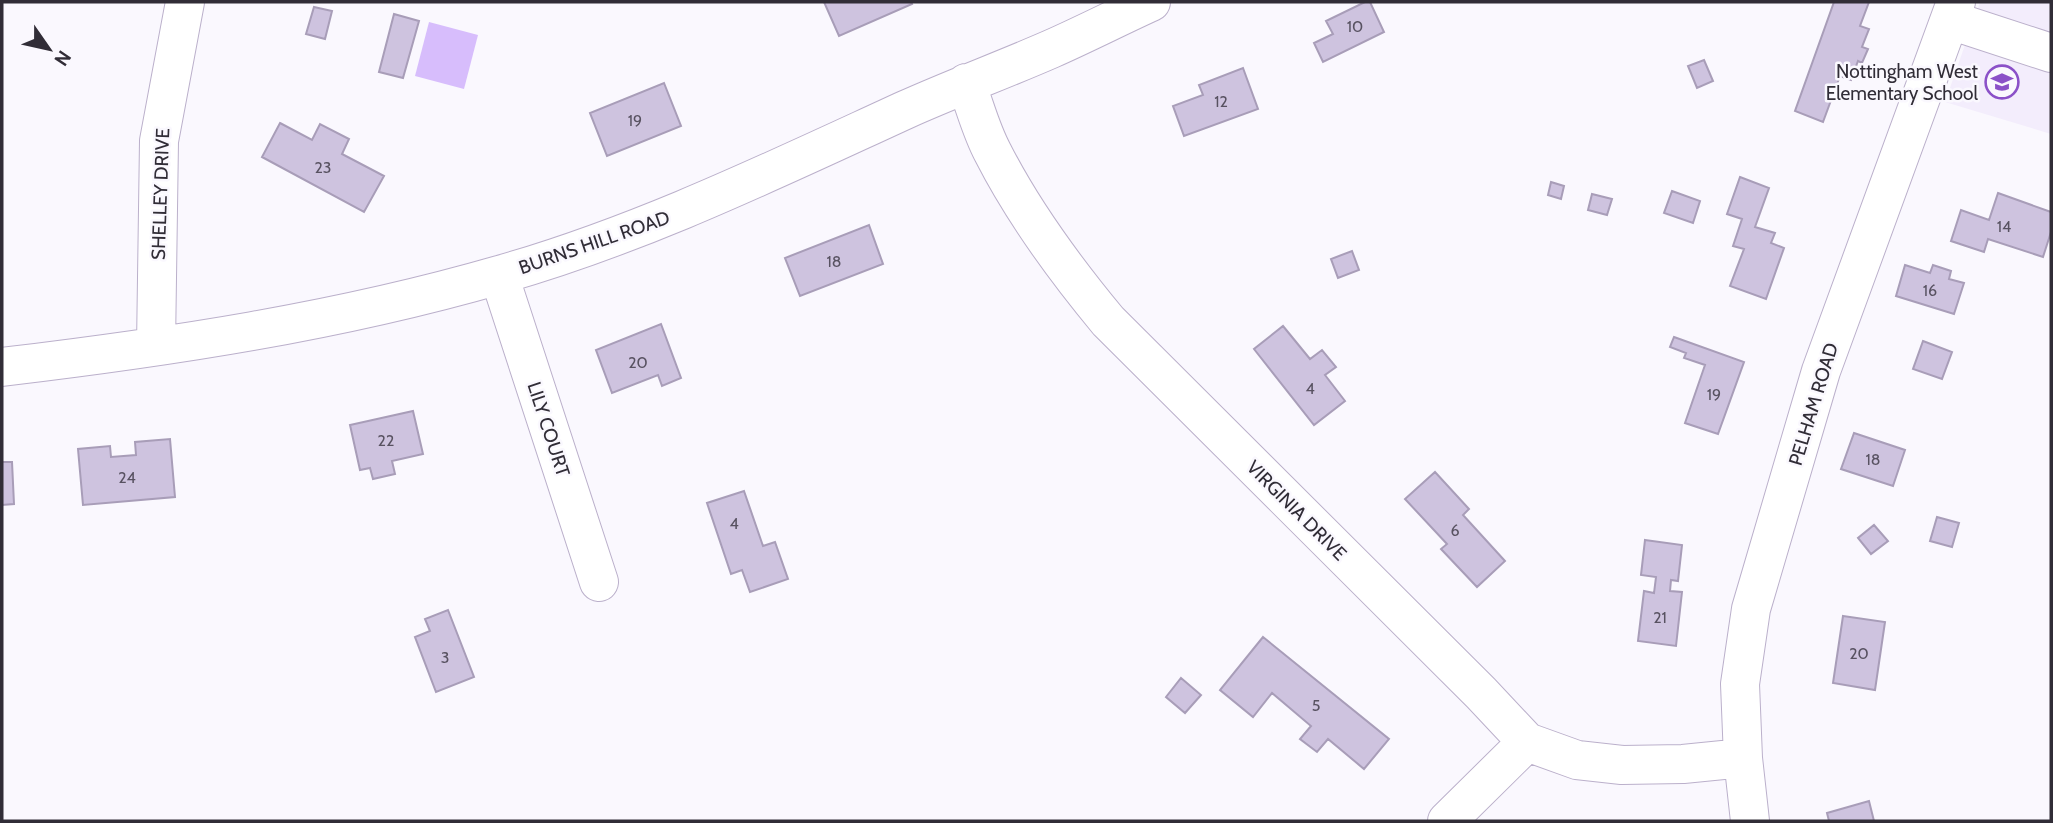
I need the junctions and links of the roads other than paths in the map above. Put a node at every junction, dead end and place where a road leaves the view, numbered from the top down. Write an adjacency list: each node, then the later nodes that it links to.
1 (185, 2): 7 (street, SHELLEY DRIVE)
2 (1151, 2): 5 (street, BURNS HILL ROAD)
3 (1953, 11): 4 (street); 11 (street, PELHAM ROAD)
4 (2051, 53)
5 (967, 83): 6 (street, BURNS HILL ROAD); 10 (street, VIRGINIA DRIVE)
6 (499, 275): 7 (street, BURNS HILL ROAD); 9 (street, LILY COURT)
7 (156, 346): 8 (street, BURNS HILL ROAD)
8 (2, 367)
9 (599, 582)
10 (1527, 742): 11 (street, VIRGINIA DRIVE); 12 (street)
11 (1743, 758): 13 (street, PELHAM ROAD)
12 (1447, 821)
13 (1750, 821)

